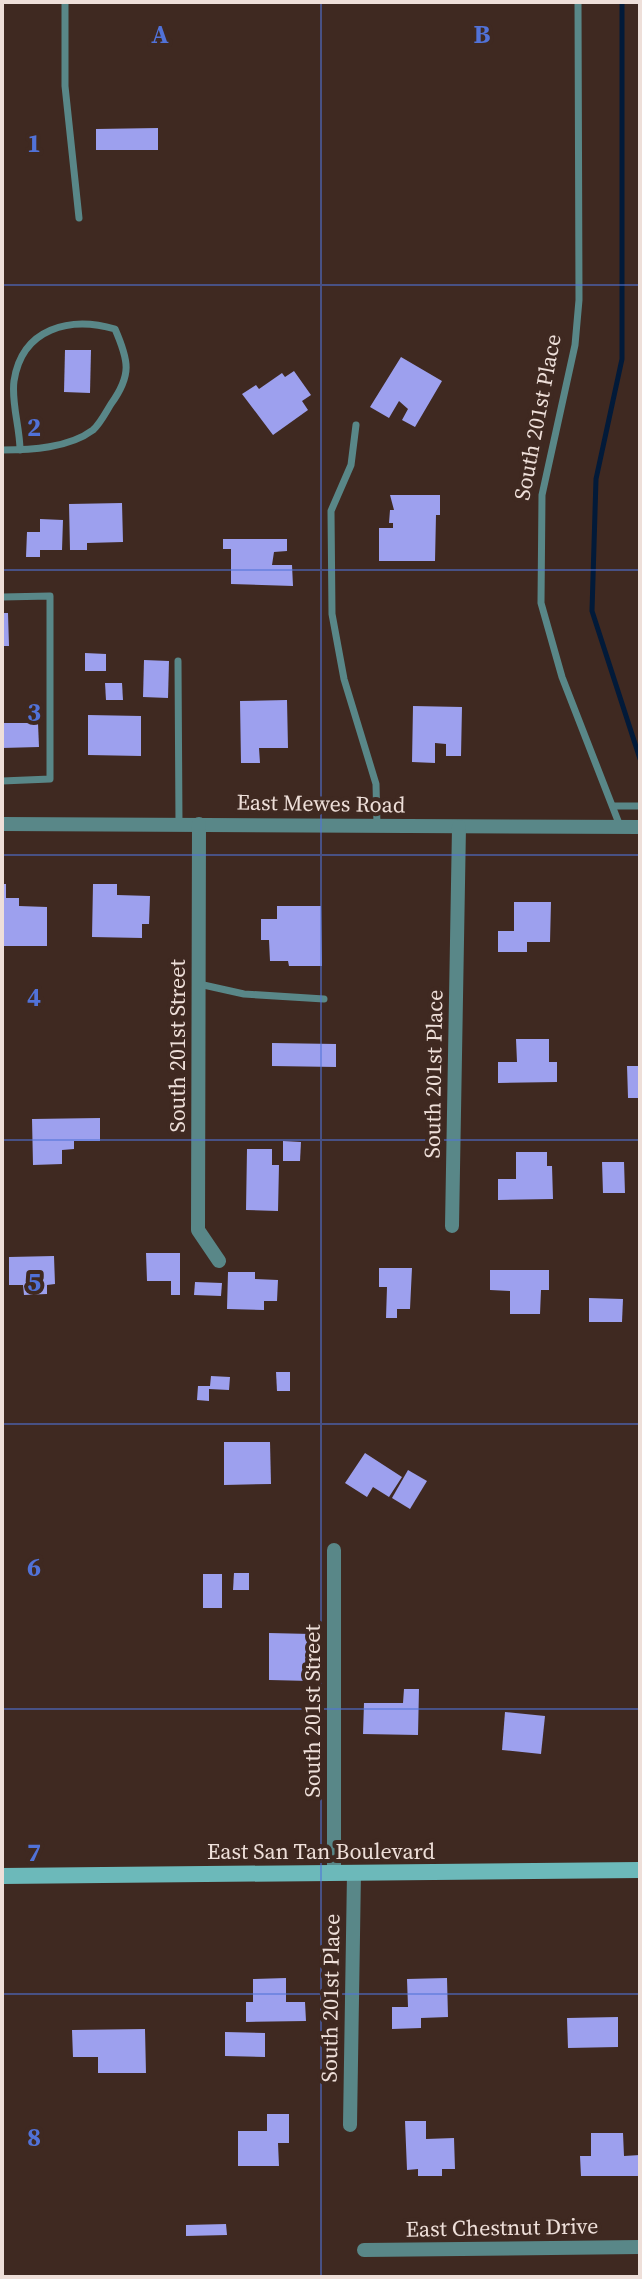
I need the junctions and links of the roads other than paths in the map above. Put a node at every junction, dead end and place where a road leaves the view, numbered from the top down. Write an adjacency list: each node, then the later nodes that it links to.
1 (65, 2): 3 (lane)
2 (578, 2): 10 (lane, South 201st Place)
3 (79, 218)
4 (356, 425): 15 (lane)
5 (2, 450): 6 (lane)
6 (20, 450): 6 (lane)
7 (2, 597): 9 (lane)
8 (178, 661): 13 (lane)
9 (2, 781)
10 (613, 806): 11 (lane); 17 (lane, South 201st Place)
11 (640, 806)
12 (2, 824): 13 (street, East Mewes Road)
13 (179, 824): 14 (street, East Mewes Road)
14 (199, 824): 15 (street, East Mewes Road); 19 (street, South 201st Street)
15 (377, 826): 16 (street, East Mewes Road)
16 (459, 827): 17 (street, East Mewes Road); 21 (street, South 201st Place)
17 (620, 827): 18 (street, East Mewes Road)
18 (640, 827)
19 (199, 984): 20 (lane); 22 (street, South 201st Street)
20 (324, 999)
21 (452, 1226)
22 (219, 1261)
23 (334, 1550): 25 (street, South 201st Street)
24 (640, 1870): 26 (street, East San Tan Boulevard)
25 (334, 1873): 26 (street, East San Tan Boulevard); 27 (street, East San Tan Boulevard)
26 (354, 1873): 28 (street, South 201st Place)
27 (2, 1876)
28 (350, 2125)
29 (640, 2247): 30 (street, East Chestnut Drive)
30 (364, 2250)

